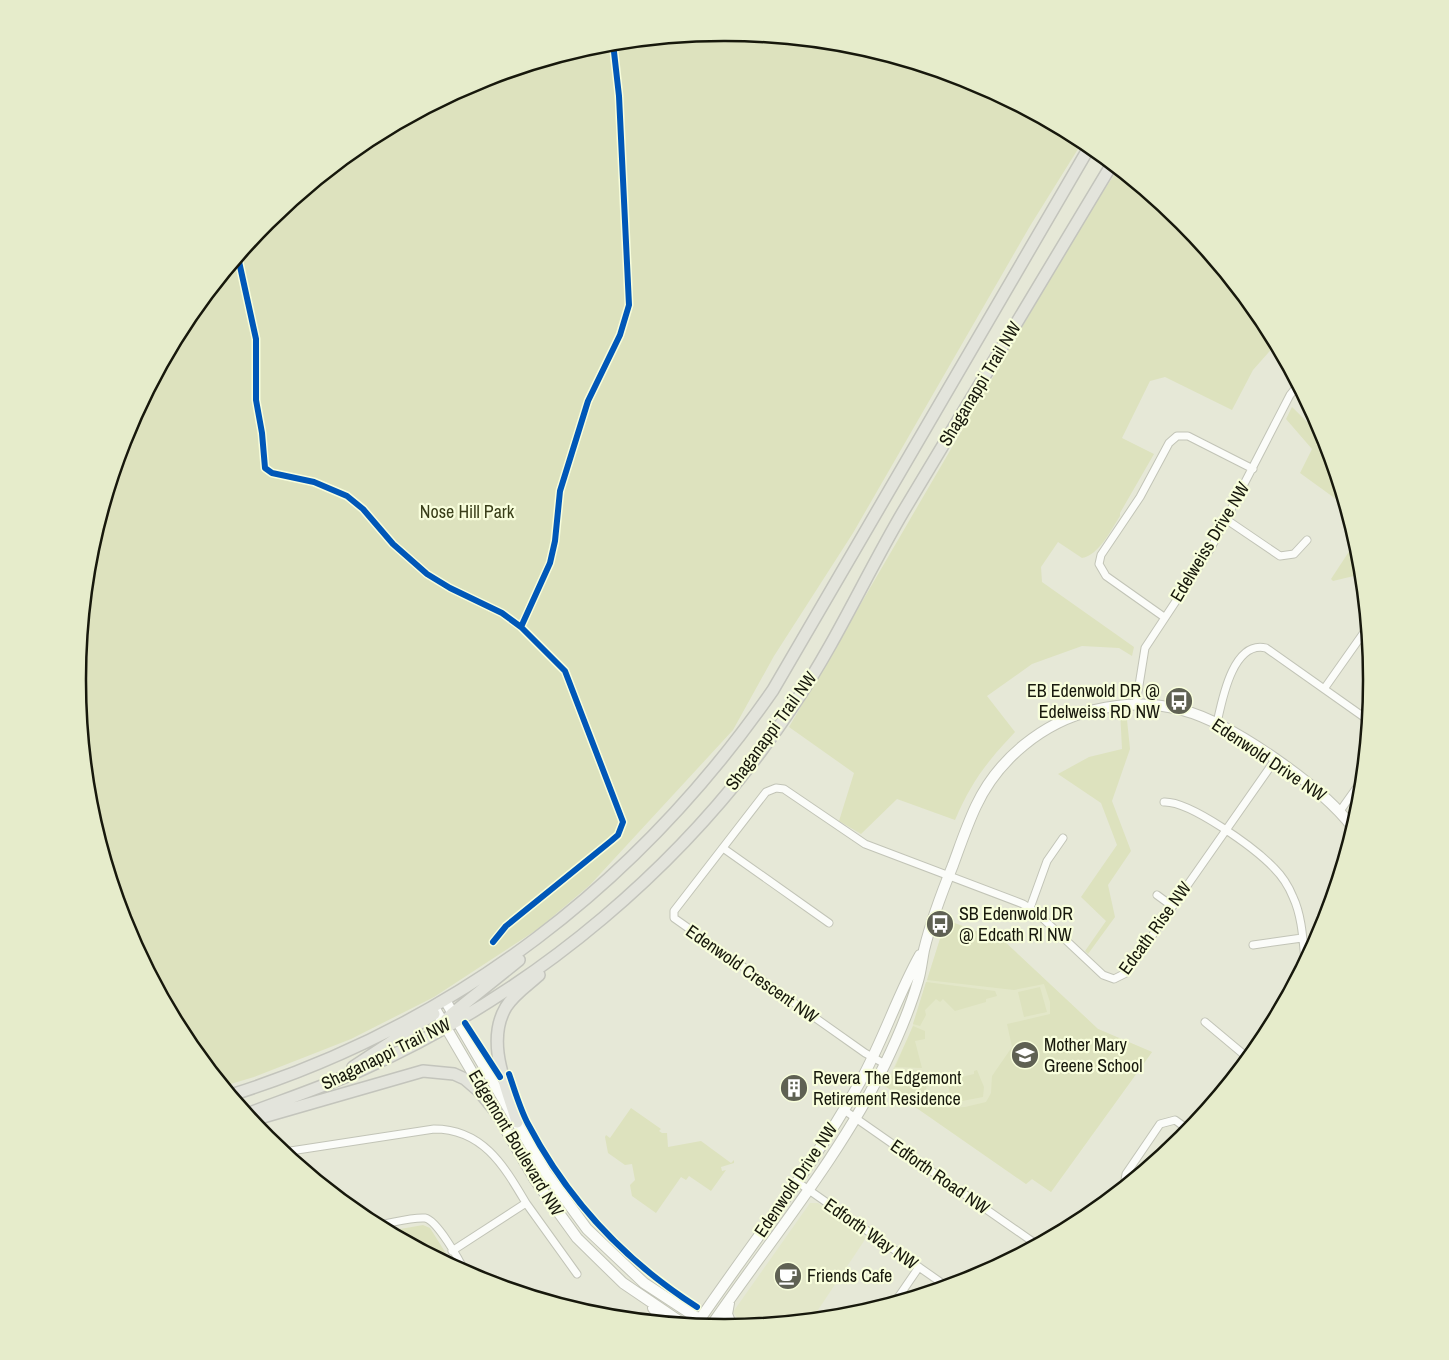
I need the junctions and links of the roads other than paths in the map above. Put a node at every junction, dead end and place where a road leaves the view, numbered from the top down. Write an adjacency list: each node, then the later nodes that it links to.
1 (1086, 154): 27 (main road, Shaganappi Trail NW)
2 (1108, 170): 26 (main road, Shaganappi Trail NW)
3 (1294, 391): 4 (street, Edelweiss Drive NW)
4 (1253, 469): 5 (street, Edelweiss Drive NW); 7 (street)
5 (1227, 520): 6 (street); 7 (street, Edelweiss Drive NW)
6 (1307, 540)
7 (1164, 617): 10 (street, Edelweiss Drive NW)
8 (1362, 635): 9 (street)
9 (1324, 689): 11 (street); 12 (street)
10 (1136, 704): 12 (street, Edenwold Drive NW); 21 (street, Edenwold Drive NW)
11 (1362, 716)
12 (1217, 723): 13 (street, Edenwold Drive NW)
13 (1275, 760): 16 (street, Edenwold Drive NW); 18 (street, Edcath Rise NW)
14 (1353, 793): 16 (street)
15 (1164, 802): 18 (street)
16 (1340, 811): 17 (street, Edenwold Drive NW)
17 (1347, 820)
18 (1225, 831): 23 (street, Edcath Rise NW); 28 (street)
19 (1063, 838): 24 (street)
20 (723, 848): 21 (street, Edenwold Crescent NW); 25 (street); 38 (street, Edenwold Crescent NW)
21 (949, 876): 24 (street, Edcath Rise NW); 30 (street, Edenwold Drive NW)
22 (1158, 895): 23 (street)
23 (1172, 906): 24 (street, Edcath Rise NW)
24 (1030, 908)
25 (829, 923)
26 (580, 936): 34 (main road, Shaganappi Trail NW); 47 (main road)
27 (539, 938): 32 (main road, Shaganappi Trail NW); 34 (main road)
28 (1302, 938): 29 (street); 31 (street)
29 (1253, 944)
30 (924, 948): 38 (street, Edenwold Drive NW); 39 (street, Edenwold Drive NW)
31 (1303, 949)
32 (446, 1000): 33 (main road, Shaganappi Trail NW); 34 (street, Edgemont Boulevard NW)
33 (436, 1009): 36 (street, Edgemont Boulevard NW); 40 (main road); 41 (main road, Shaganappi Trail NW)
34 (455, 1016): 36 (main road, Shaganappi Trail NW); 47 (street, Edgemont Boulevard NW)
35 (1205, 1022): 37 (street)
36 (445, 1026): 40 (main road, Shaganappi Trail NW); 44 (street, Edgemont Boulevard NW)
37 (1242, 1053)
38 (873, 1058): 39 (street, Edenwold Crescent NW); 42 (street, Edenwold Drive NW)
39 (885, 1064): 46 (street, Edenwold Drive NW)
40 (329, 1082): 43 (main road, Shaganappi Trail NW)
41 (237, 1093)
42 (844, 1110): 46 (street, Edforth Road NW); 51 (street, Edenwold Drive NW)
43 (254, 1111)
44 (497, 1113): 45 (main road); 63 (street, Edgemont Boulevard NW)
45 (259, 1117)
46 (856, 1118): 52 (street, Edenwold Drive NW); 55 (street, Edforth Road NW)
47 (517, 1122): 66 (street, Edgemont Boulevard NW)
48 (1182, 1125): 50 (street)
49 (293, 1151): 53 (street)
50 (1126, 1177)
51 (796, 1181): 52 (street, Edforth Way NW); 67 (street, Edenwold Drive NW)
52 (808, 1189): 58 (street, Edforth Way NW); 62 (street, Edenwold Drive NW)
53 (526, 1203): 56 (street); 59 (street)
54 (390, 1223): 56 (street)
55 (1031, 1240)
56 (452, 1250): 57 (street)
57 (458, 1260)
58 (919, 1267): 60 (street, Edforth Way NW); 61 (street)
59 (577, 1274)
60 (939, 1281)
61 (901, 1294)
62 (730, 1300): 68 (street, Edenwold Drive NW); 69 (street)
63 (648, 1301): 64 (street); 65 (street, Edgemont Boulevard NW)
64 (658, 1315)
65 (671, 1316)
66 (692, 1317)
67 (701, 1318)
68 (716, 1319)
69 (729, 1319)

